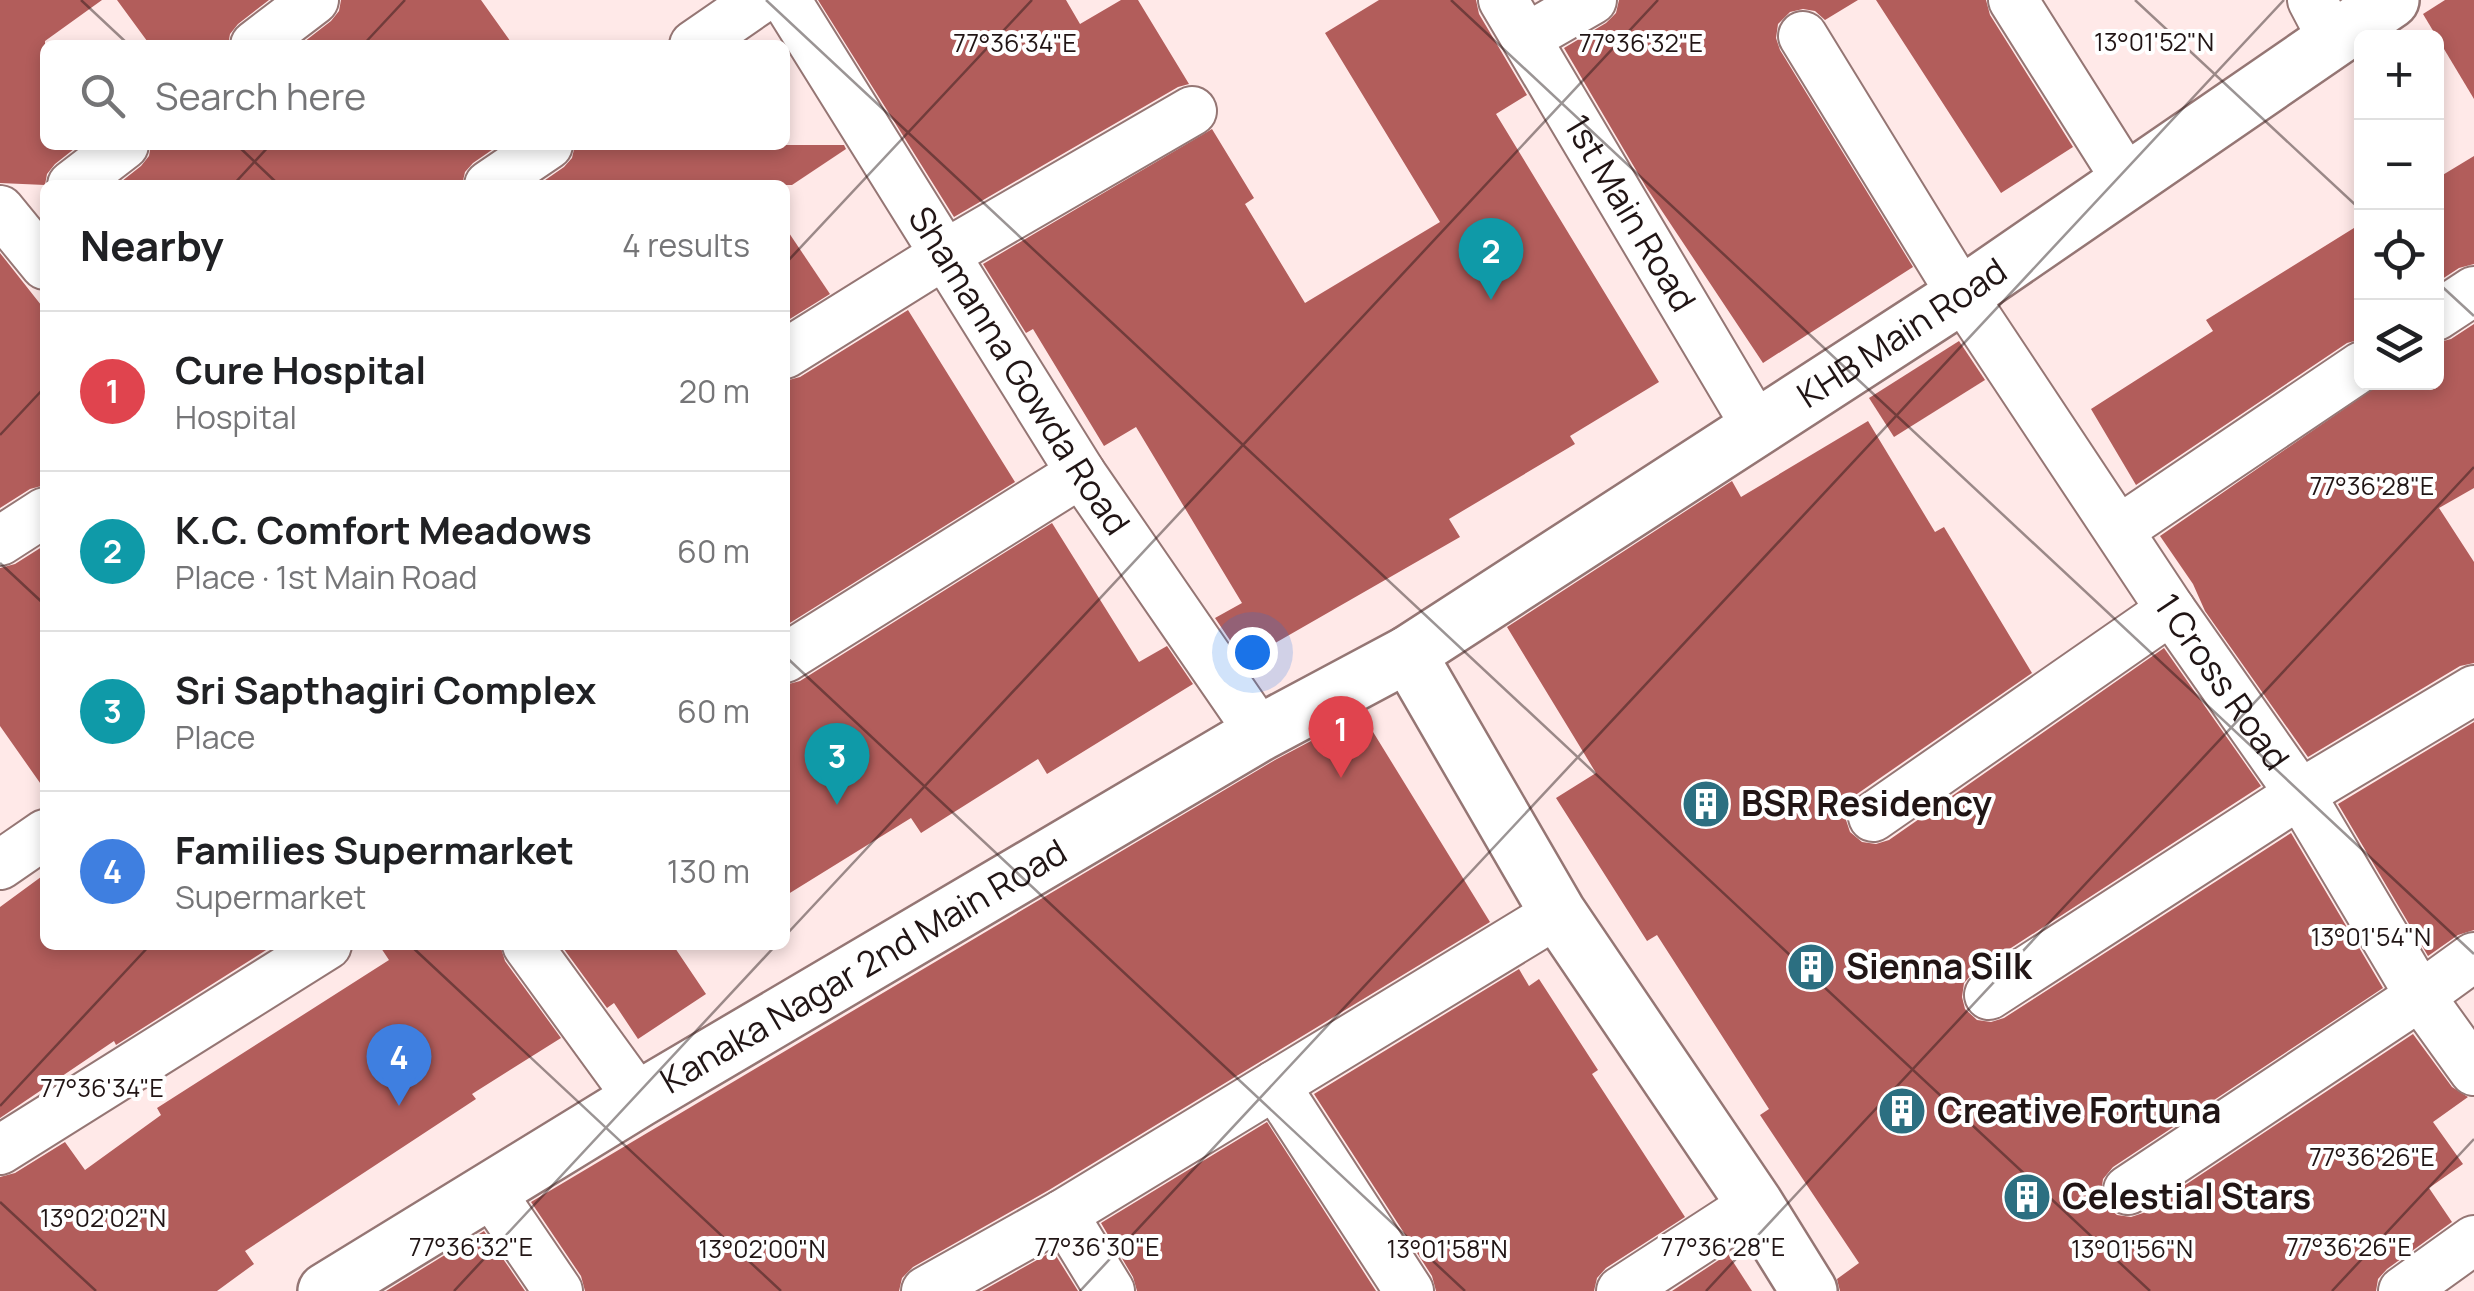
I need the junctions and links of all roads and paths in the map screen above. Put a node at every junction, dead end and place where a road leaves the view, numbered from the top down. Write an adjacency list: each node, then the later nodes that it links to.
1 (314, 0): 10 (street)
2 (759, 0): 11 (street)
3 (786, 0): 18 (street, Shamanna Gowda Road)
4 (1592, 0): 7 (street)
5 (2013, 0): 17 (street)
6 (2390, 0): 8 (main road, KHB Main Road)
7 (1515, 19): 24 (street, 1st Main Road)
8 (2322, 20): 17 (main road, KHB Main Road)
9 (1803, 36): 20 (street, 1 Cross Road)
10 (262, 40)
11 (701, 40)
12 (1192, 111): 18 (street)
13 (118, 150): 15 (street)
14 (541, 150): 16 (street)
15 (78, 180)
16 (497, 180)
17 (2128, 182): 20 (main road, KHB Main Road)
18 (947, 254): 22 (street); 25 (street, Shamanna Gowda Road)
19 (2474, 291): 21 (street)
20 (1962, 294): 24 (main road, KHB Main Road); 27 (street, 1 Cross Road)
21 (2444, 311)
22 (790, 351)
23 (2354, 371): 27 (street)
24 (1756, 426): 30 (main road, KHB Main Road)
25 (1081, 473): 31 (street); 33 (street, Shamanna Gowda Road)
26 (40, 515): 28 (street)
27 (2119, 530): 29 (street, 1 Cross Road)
28 (0, 541)
29 (2172, 610): 34 (street, 1 Cross Road); 35 (street)
30 (1408, 654): 33 (main road, Kanaka Nagar 2nd Main Road); 38 (main road)
31 (790, 655)
32 (2474, 690): 34 (street)
33 (1260, 733): 46 (main road, Kanaka Nagar 2nd Main Road)
34 (2300, 794): 42 (street); 43 (street, 1 Cross Road)
35 (1873, 817)
36 (40, 838): 37 (street)
37 (0, 866)
38 (1558, 913): 45 (street); 50 (main road)
39 (319, 950): 47 (street)
40 (531, 950): 46 (street)
41 (2474, 957): 43 (street)
42 (1988, 995)
43 (2420, 996): 44 (street, 1 Cross Road); 48 (street)
44 (2474, 1071)
45 (1276, 1085): 51 (street); 57 (street)
46 (640, 1099): 49 (main road, Kanaka Nagar 2nd Main Road)
47 (0, 1150)
48 (2128, 1190)
49 (490, 1191): 53 (main road, Kanaka Nagar 2nd Main Road); 54 (street)
50 (1755, 1204): 58 (street); 59 (main road)
51 (1063, 1214): 55 (street); 56 (street)
52 (2474, 1240): 60 (street)
53 (326, 1291)
54 (558, 1291)
55 (926, 1291)
56 (1110, 1291)
57 (1410, 1291)
58 (1621, 1291)
59 (1809, 1291)
60 (2403, 1291)

